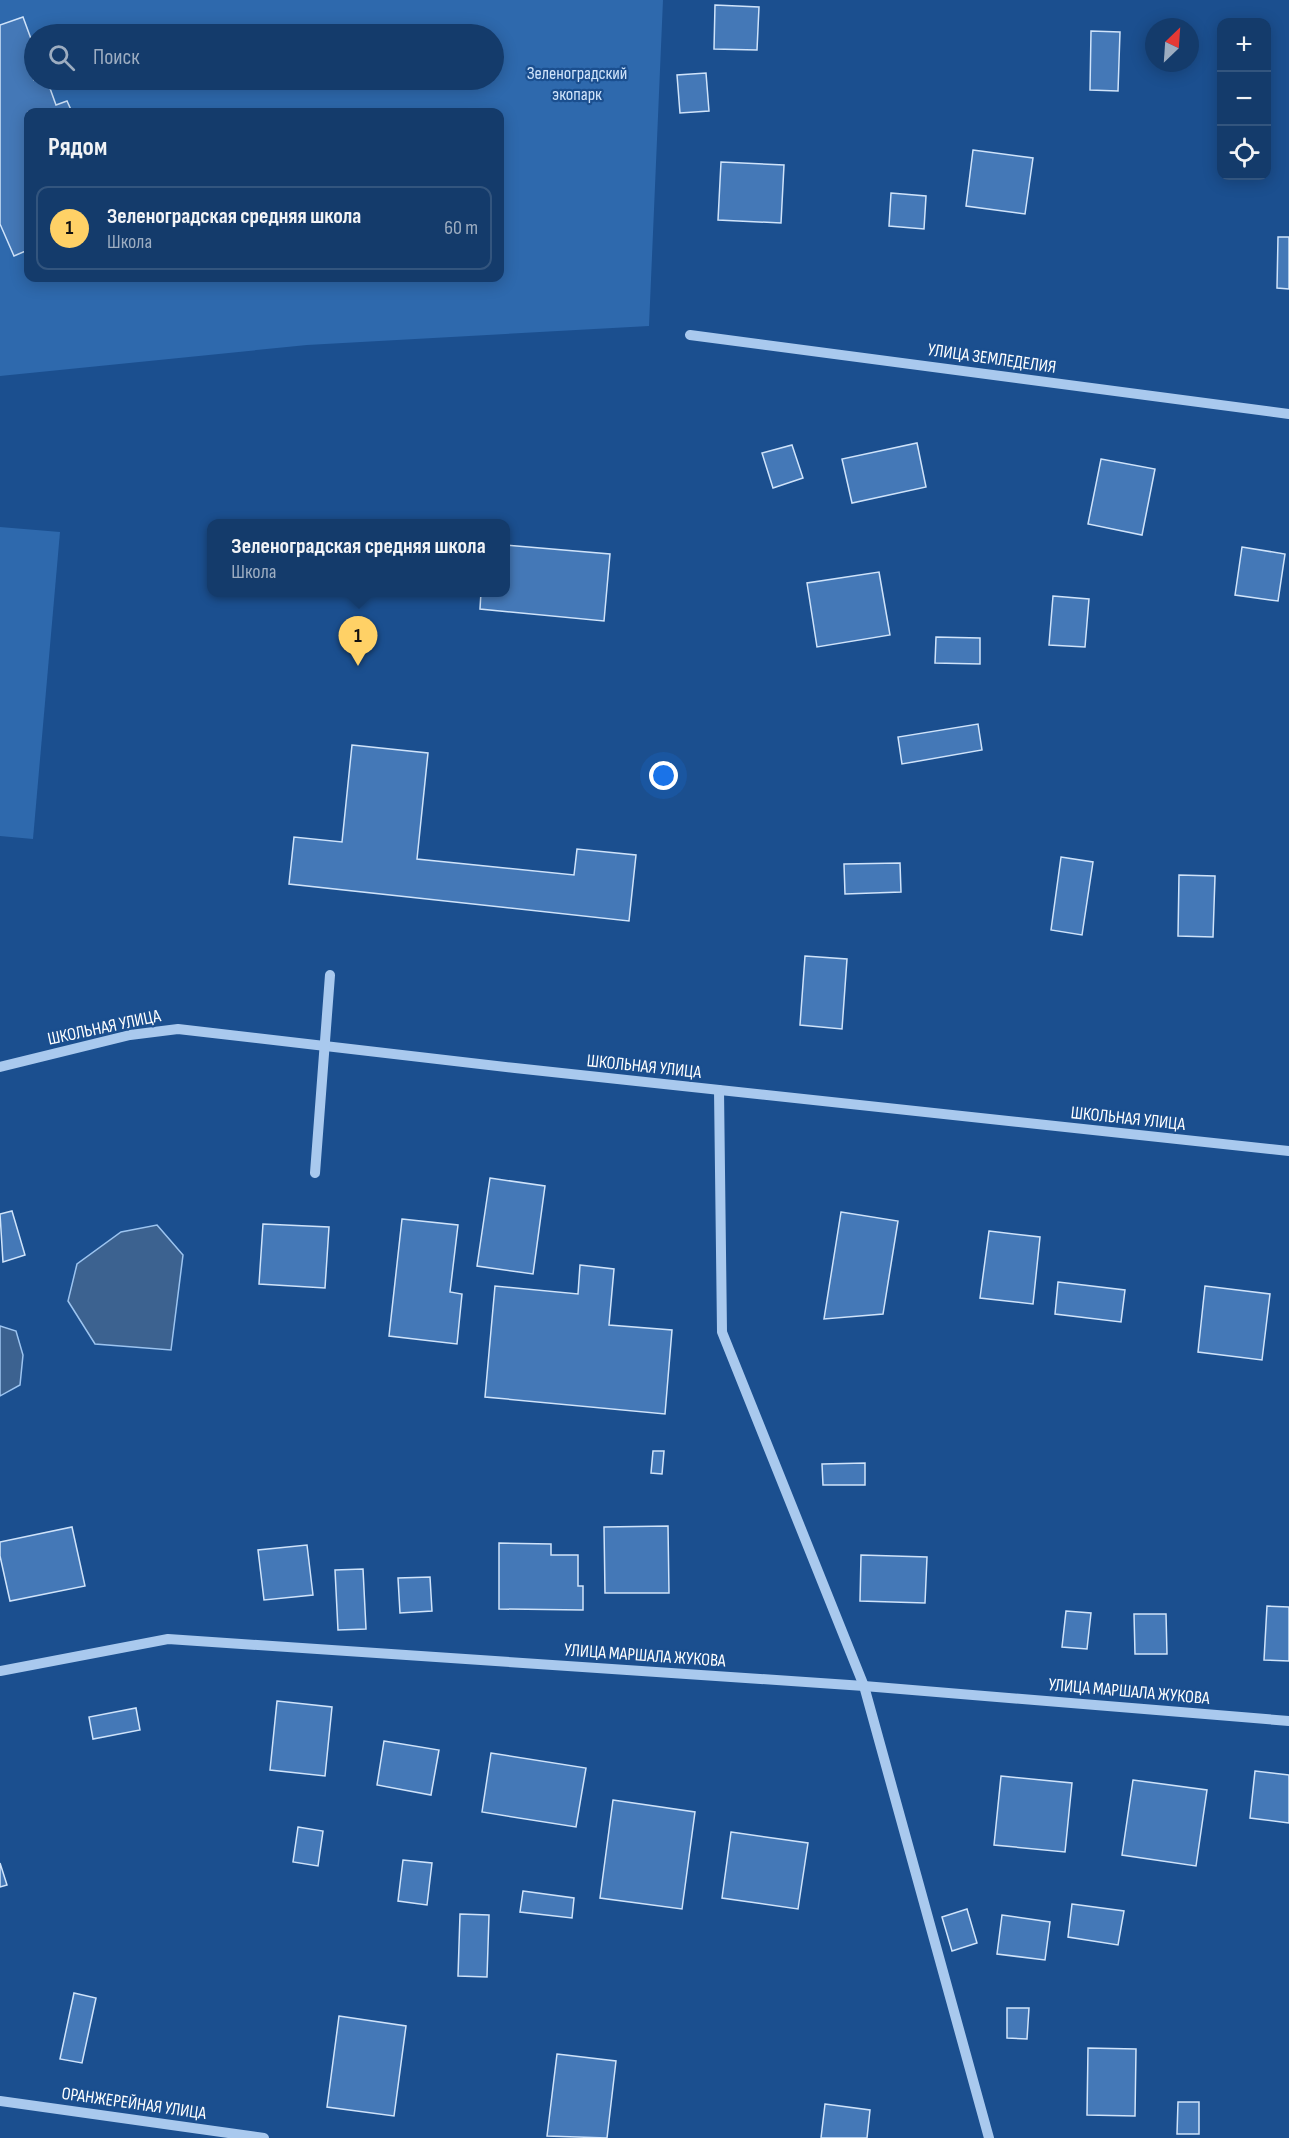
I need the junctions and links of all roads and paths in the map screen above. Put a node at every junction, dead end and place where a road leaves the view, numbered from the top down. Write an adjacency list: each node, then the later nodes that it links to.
1 (690, 335): 2 (street, УЛИЦА ЗЕМЛЕДЕЛИЯ)
2 (1289, 414)
3 (330, 975): 4 (street)
4 (324, 1047): 5 (street, ШКОЛЬНАЯ УЛИЦА); 6 (street, ШКОЛЬНАЯ УЛИЦА); 8 (street)
5 (0, 1067)
6 (719, 1090): 7 (street, ШКОЛЬНАЯ УЛИЦА); 10 (street)
7 (1289, 1152)
8 (315, 1173)
9 (0, 1671): 10 (street, УЛИЦА МАРШАЛА ЖУКОВА)
10 (864, 1686): 11 (street, УЛИЦА МАРШАЛА ЖУКОВА); 14 (street)
11 (1289, 1721)
12 (0, 2101): 13 (street, ОРАНЖЕРЕЙНАЯ УЛИЦА)
13 (264, 2138)
14 (989, 2138)

